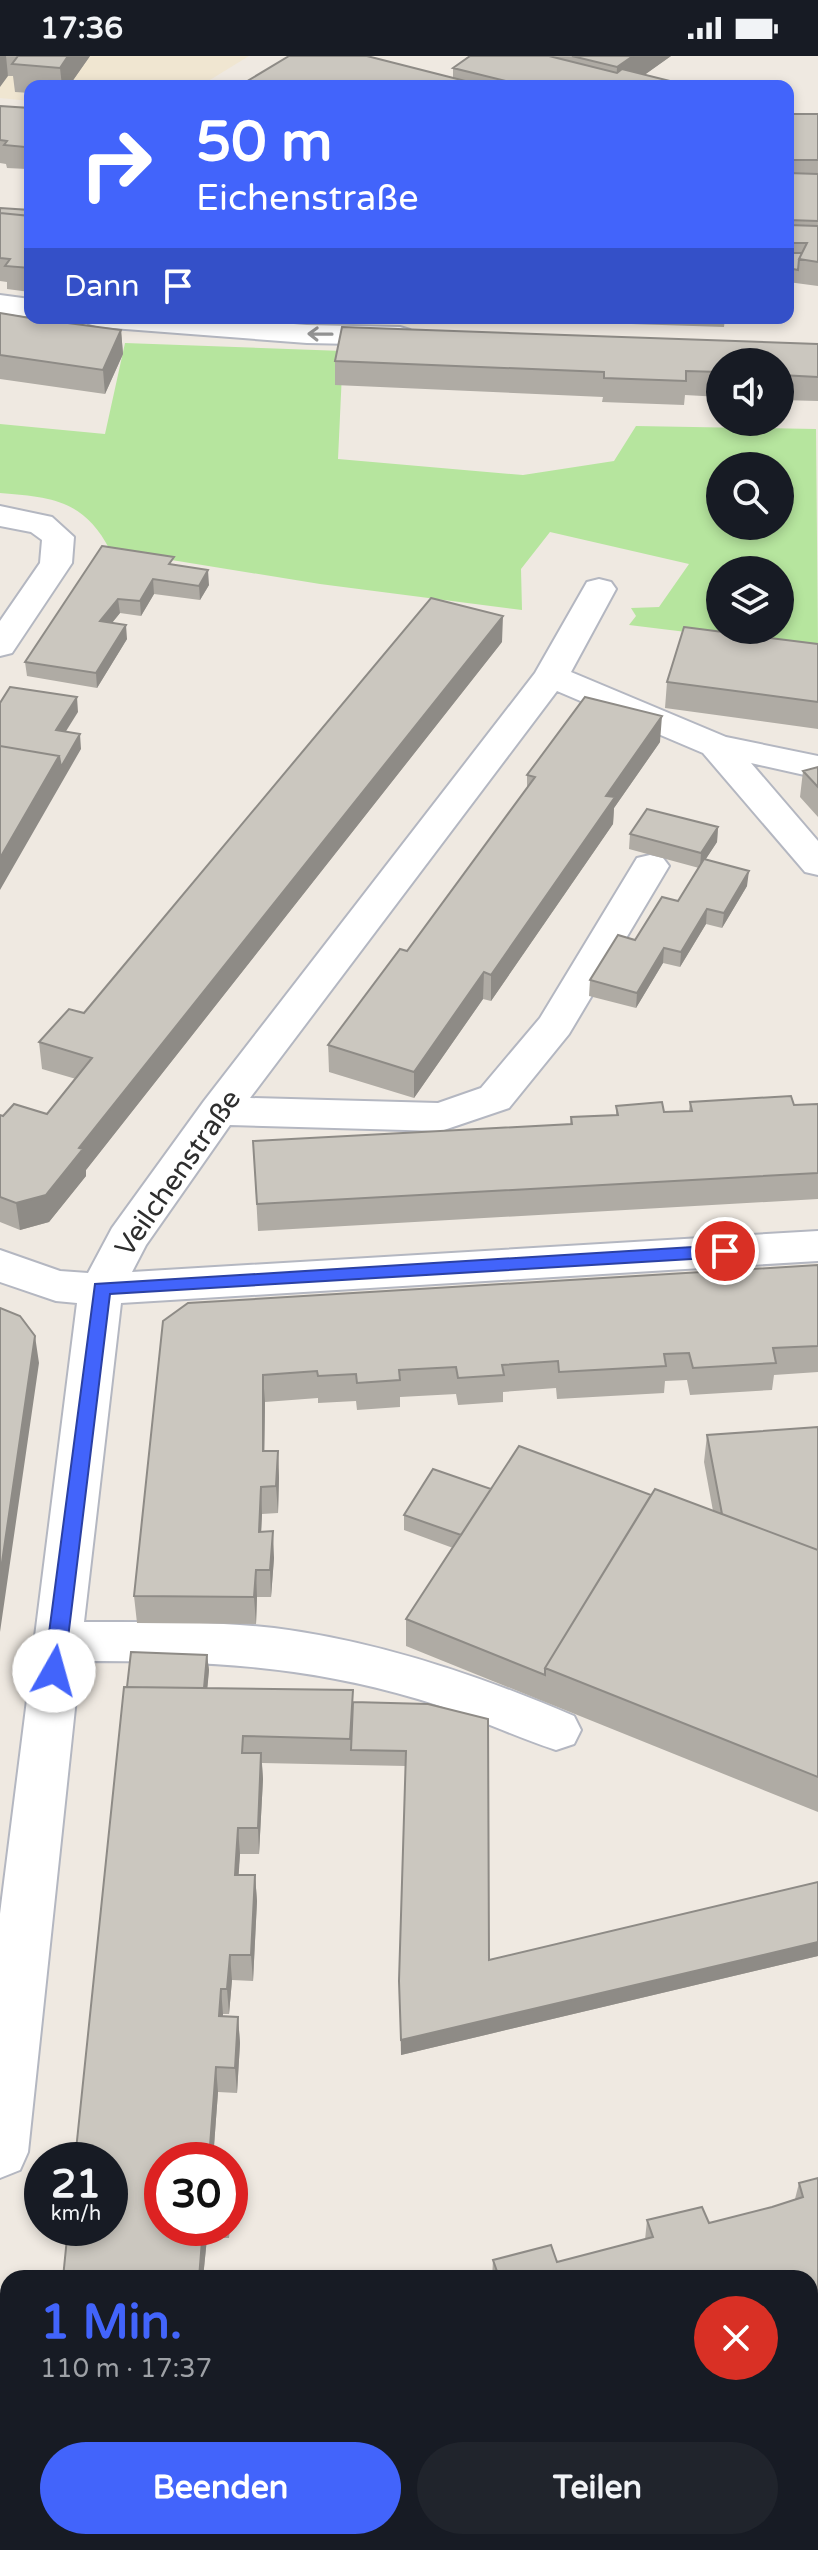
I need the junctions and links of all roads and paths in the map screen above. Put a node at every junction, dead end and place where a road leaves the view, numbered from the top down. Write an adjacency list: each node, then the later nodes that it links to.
1 (0, 304): 2 (street)
2 (24, 307)
3 (176, 324): 4 (street, one-way to 3)
4 (434, 337)
5 (0, 516): 7 (street)
6 (599, 589): 8 (street, Veilchenstraße)
7 (0, 646)
8 (551, 676): 9 (street); 13 (street, Veilchenstraße)
9 (716, 745): 10 (street); 11 (street)
10 (818, 767)
11 (818, 864)
12 (650, 866): 13 (street)
13 (219, 1111): 16 (street, Veilchenstraße)
14 (818, 1246): 16 (street)
15 (0, 1265): 16 (street)
16 (101, 1289): 17 (street, Veilchenstraße)
17 (57, 1641): 18 (street); 19 (street, Veilchenstraße)
18 (556, 1730)
19 (0, 2152)

